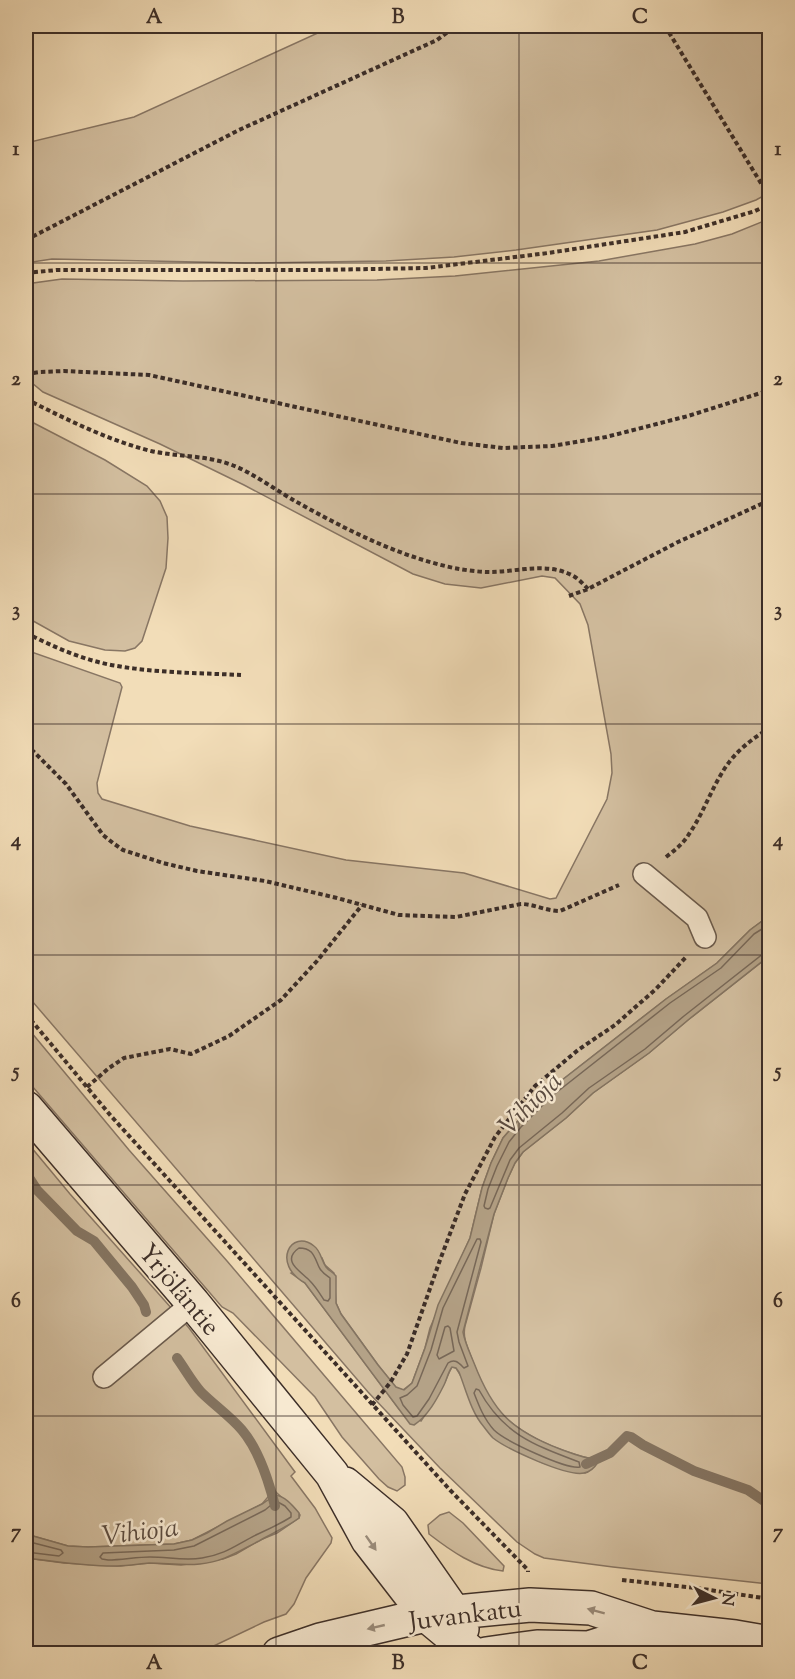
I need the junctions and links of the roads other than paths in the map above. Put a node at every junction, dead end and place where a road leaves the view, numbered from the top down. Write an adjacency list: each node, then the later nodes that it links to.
1 (644, 874): 2 (lane)
2 (705, 937)
3 (26, 1108): 4 (main road, Yrjöläntie)
4 (193, 1304): 5 (lane); 6 (main road, Yrjöläntie)
5 (104, 1377)
6 (440, 1614): 7 (main road, Juvankatu, one-way to 6); 9 (main road, Juvankatu, one-way to 9); 10 (main road, Yrjöläntie)
7 (652, 1628): 8 (main road, Juvankatu); 11 (main road, Juvankatu)
8 (770, 1643)
9 (279, 1653)
10 (473, 1653)
11 (486, 1653)

